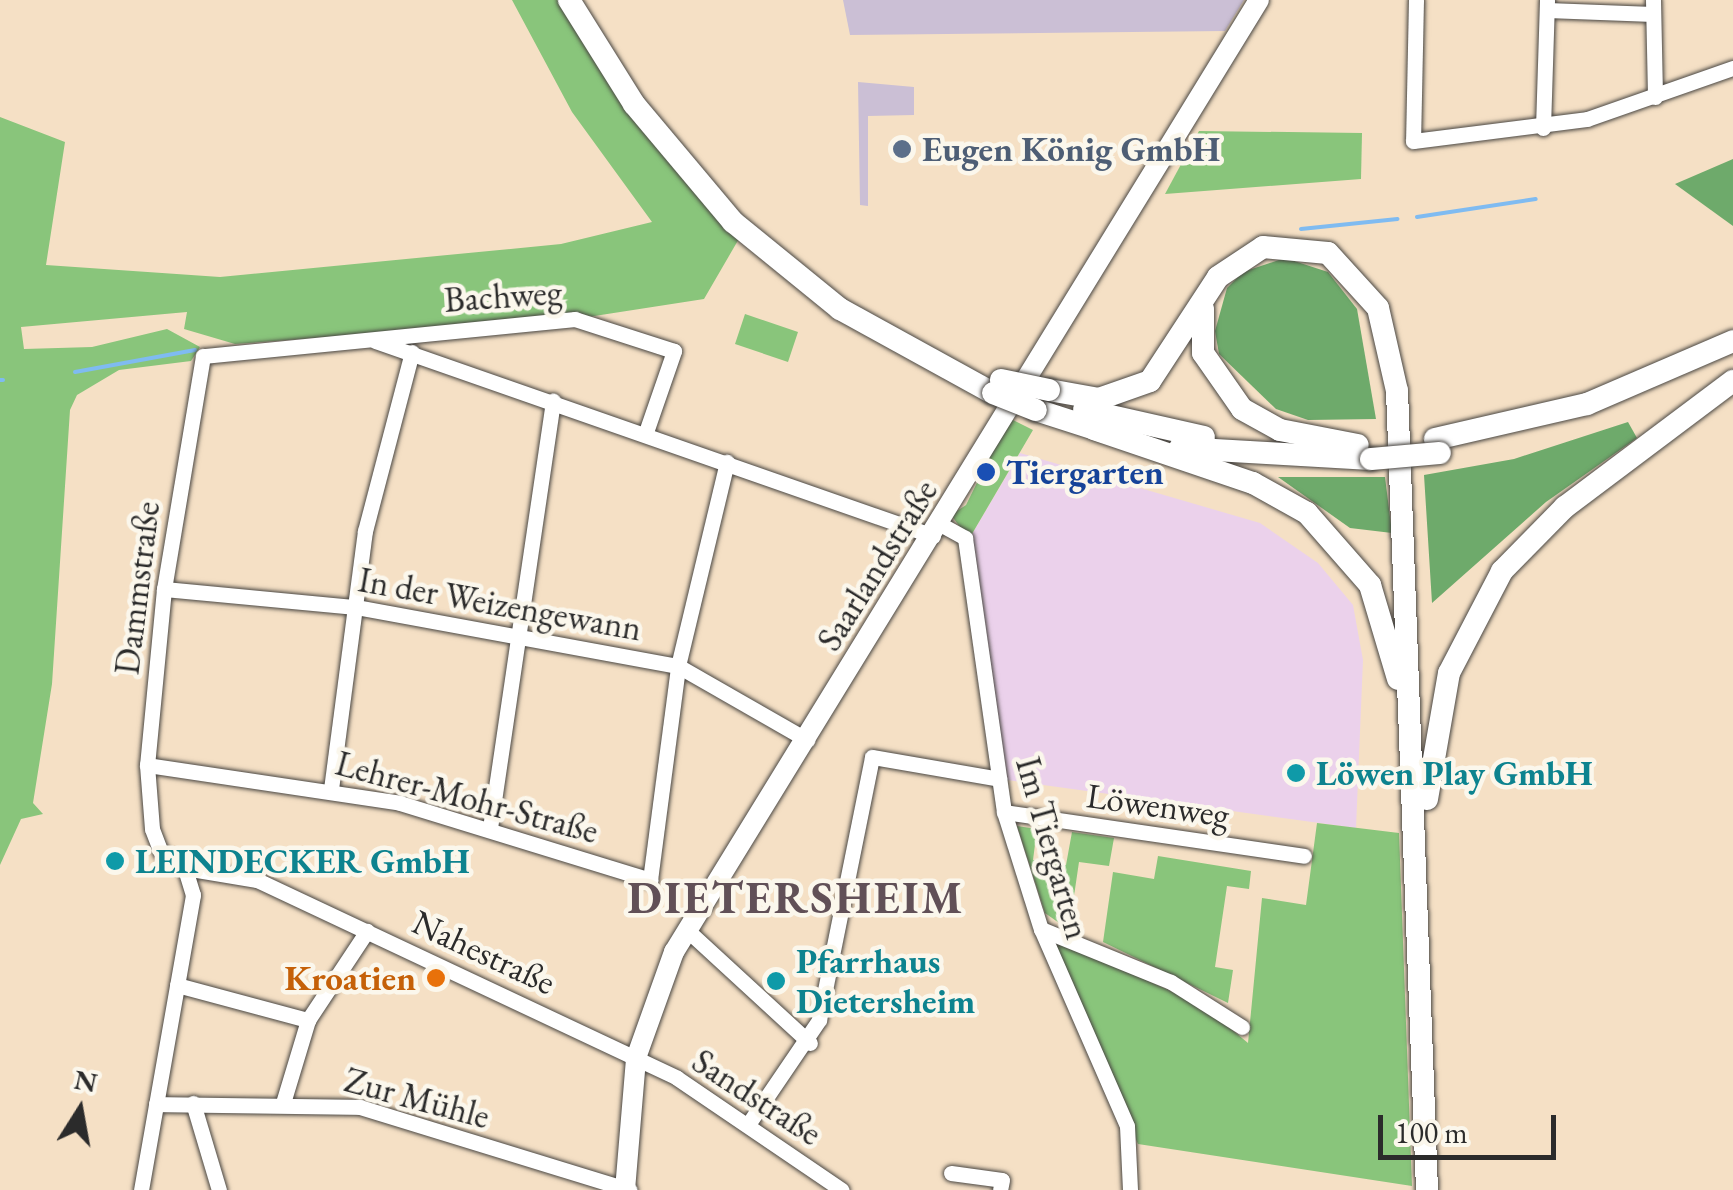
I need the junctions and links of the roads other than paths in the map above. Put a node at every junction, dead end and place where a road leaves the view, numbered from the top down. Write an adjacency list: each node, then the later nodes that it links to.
1 (569, 0): 17 (highway)
2 (583, 0): 17 (highway)
3 (1259, 0): 25 (main road, Saarlandstraße)
4 (1416, 0): 9 (street)
5 (1547, 5): 6 (street); 9 (street)
6 (1653, 7): 8 (street)
7 (1733, 68): 8 (street)
8 (1655, 97): 9 (street)
9 (1543, 128)
10 (1212, 286): 18 (highway); 23 (highway); 34 (highway)
11 (366, 338): 13 (street, Bachweg); 15 (street, Bachweg); 21 (street, Bachweg)
12 (1733, 341): 22 (highway)
13 (412, 352): 19 (street, Bachweg); 27 (street)
14 (1733, 355): 22 (highway)
15 (203, 356): 26 (street, Dammstraße)
16 (1733, 381): 38 (highway)
17 (997, 387): 18 (highway, bridge)
18 (1043, 399): 20 (highway); 23 (highway)
19 (554, 400): 21 (street, Bachweg); 28 (street)
20 (1094, 429): 23 (highway); 34 (highway)
21 (646, 432): 24 (street, Bachweg)
22 (1438, 446): 23 (highway)
23 (1367, 450)
24 (727, 462): 25 (street, Bachweg); 29 (street)
25 (936, 530): 30 (main road, Saarlandstraße); 32 (street, Im Tiergarten)
26 (164, 589): 27 (street, In der Weizengewann); 31 (street, Dammstraße)
27 (356, 607): 28 (street, In der Weizengewann); 33 (street)
28 (522, 634): 29 (street, In der Weizengewann); 36 (street)
29 (678, 666): 30 (street, In der Weizengewann); 36 (street, Lehrer-Mohr-Straße)
30 (807, 740): 41 (main road, Saarlandstraße)
31 (147, 765): 33 (street, Lehrer-Mohr-Straße); 39 (street, Dammstraße)
32 (999, 779): 35 (street, Im Tiergarten); 46 (street)
33 (331, 789): 36 (street, Lehrer-Mohr-Straße)
34 (1416, 794): 38 (highway)
35 (1004, 812): 37 (street, Löwenweg); 40 (street, Im Tiergarten)
36 (490, 828)
37 (1304, 856)
38 (1420, 857): 59 (highway)
39 (185, 868): 42 (street, Nahestraße); 43 (street)
40 (1041, 929): 45 (street); 58 (street, Im Tiergarten)
41 (687, 930): 46 (street); 47 (main road, Saarlandstraße)
42 (368, 931): 44 (street); 47 (street, Nahestraße)
43 (177, 985): 44 (street); 50 (street)
44 (308, 1020): 49 (street)
45 (1242, 1027)
46 (810, 1042): 51 (street)
47 (636, 1058): 51 (street, Sandstraße); 53 (main road, Saarlandstraße)
48 (193, 1103): 49 (street, Zur Mühle); 50 (street, Zur Mühle); 55 (street)
49 (283, 1103): 53 (street, Zur Mühle)
50 (156, 1104): 54 (street)
51 (749, 1123): 56 (street, Sandstraße)
52 (952, 1172): 57 (street)
53 (626, 1189)
54 (141, 1190)
55 (219, 1190)
56 (842, 1190)
57 (1000, 1190)
58 (1130, 1190)
59 (1427, 1190)

